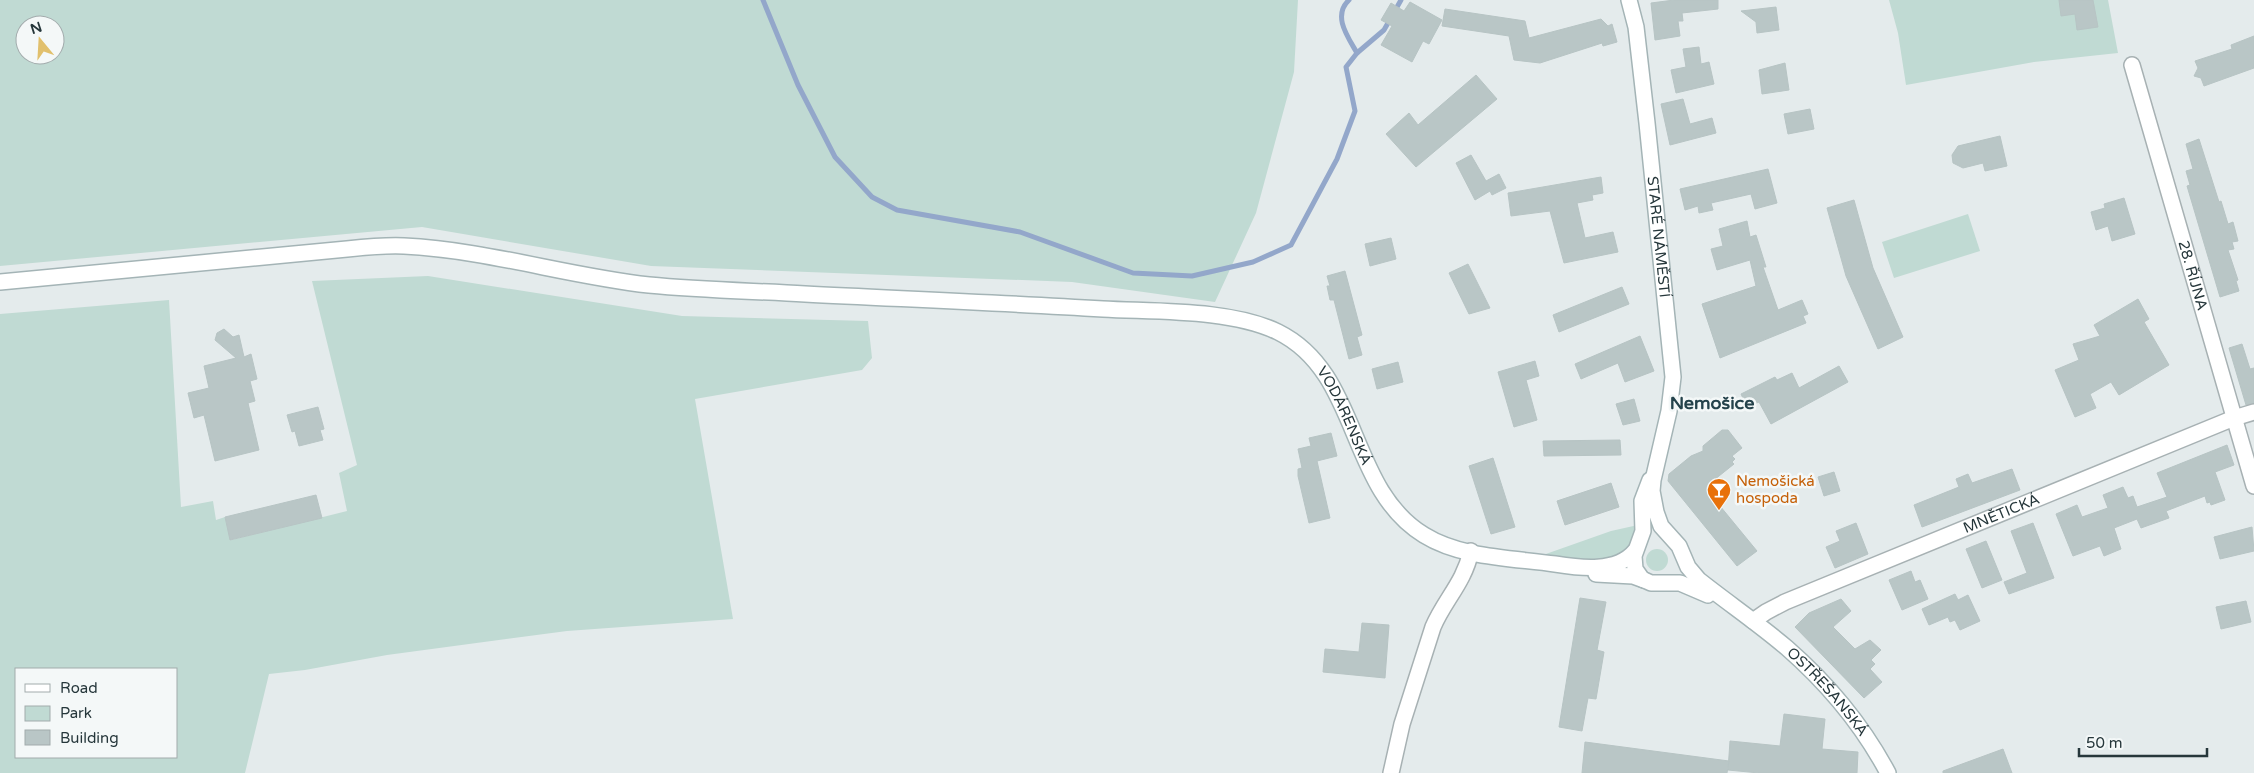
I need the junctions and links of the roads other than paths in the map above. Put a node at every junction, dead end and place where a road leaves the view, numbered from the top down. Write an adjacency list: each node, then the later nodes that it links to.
1 (1631, 7): 6 (street, STARÉ NÁMĚSTÍ)
2 (2132, 65): 5 (street, 28. ŘÍJNA)
3 (0, 282): 10 (street, VODÁRENSKÁ)
4 (2254, 412): 5 (street, MNĚTICKÁ)
5 (2234, 418): 7 (street, 28. ŘÍJNA); 16 (street, MNĚTICKÁ)
6 (1658, 458): 8 (street, STARÉ NÁMĚSTÍ); 9 (street, STARÉ NÁMĚSTÍ)
7 (2254, 486)
8 (1671, 538): 9 (street); 11 (street, STARÉ NÁMĚSTÍ)
9 (1636, 549): 12 (street, VODÁRENSKÁ); 13 (street, STARÉ NÁMĚSTÍ)
10 (1471, 552): 12 (street, VODÁRENSKÁ); 17 (street)
11 (1682, 552): 14 (street); 15 (street, STARÉ NÁMĚSTÍ)
12 (1568, 566): 13 (street, VODÁRENSKÁ)
13 (1647, 582): 14 (street, STARÉ NÁMĚSTÍ)
14 (1664, 584): 15 (street, STARÉ NÁMĚSTÍ)
15 (1738, 611): 16 (street, STARÉ NÁMĚSTÍ)
16 (1753, 621): 18 (street, OSTŘEŠANSKÁ)
17 (1391, 773)
18 (1888, 773)

